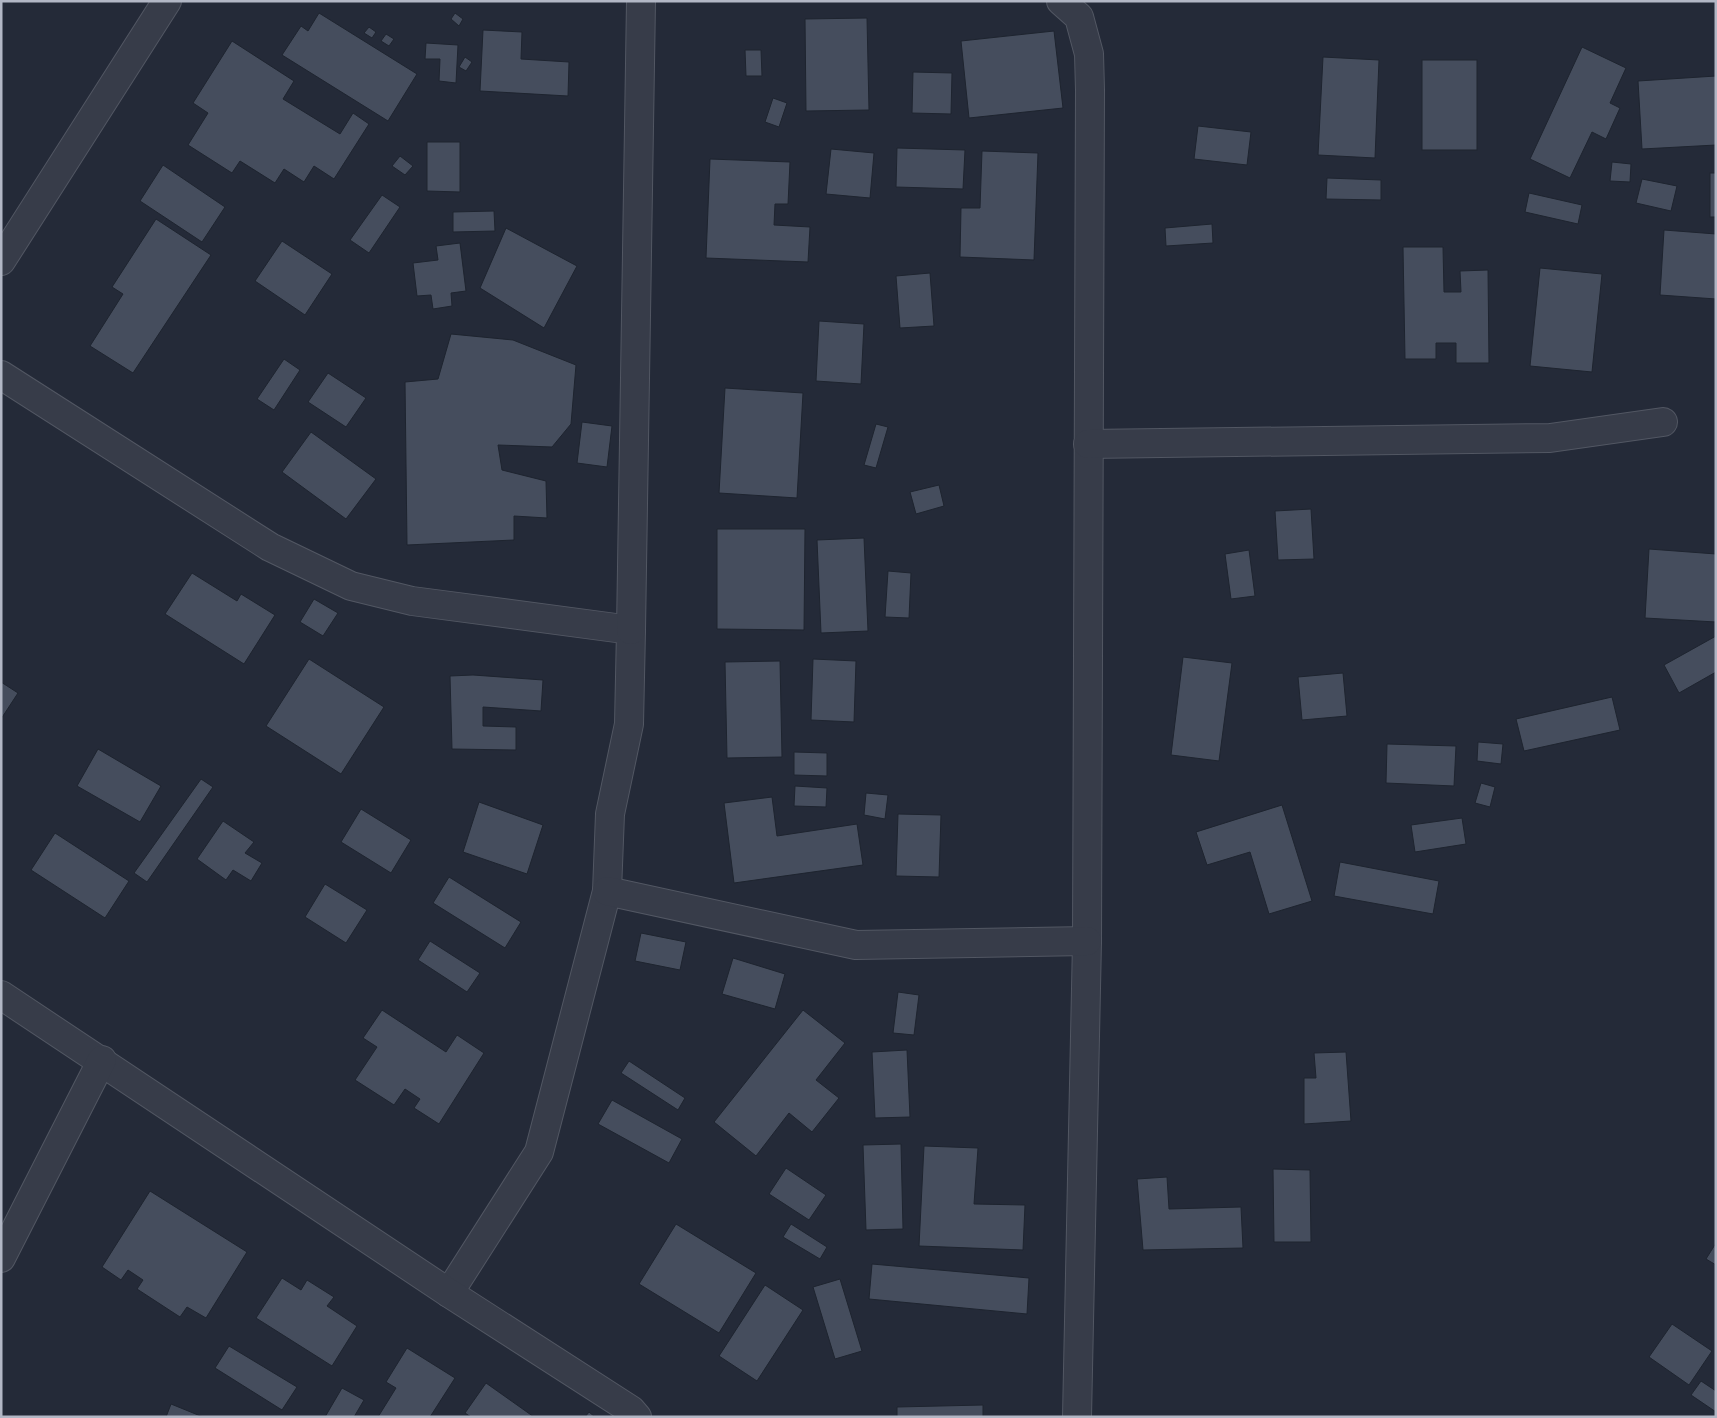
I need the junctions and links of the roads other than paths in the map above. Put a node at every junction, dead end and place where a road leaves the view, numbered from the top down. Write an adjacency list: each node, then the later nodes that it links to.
1 (167, 1): 4 (street)
2 (642, 1): 8 (street)
3 (1061, 1): 7 (street)
4 (1, 261)
5 (1, 375): 8 (street)
6 (1663, 422): 7 (street)
7 (1088, 444): 10 (street)
8 (631, 630): 9 (street)
9 (607, 891): 10 (street); 14 (street)
10 (1087, 940): 16 (street)
11 (1, 995): 12 (street)
12 (102, 1060): 13 (street); 14 (street)
13 (1, 1258)
14 (449, 1293): 15 (street)
15 (637, 1417)
16 (1077, 1417)

